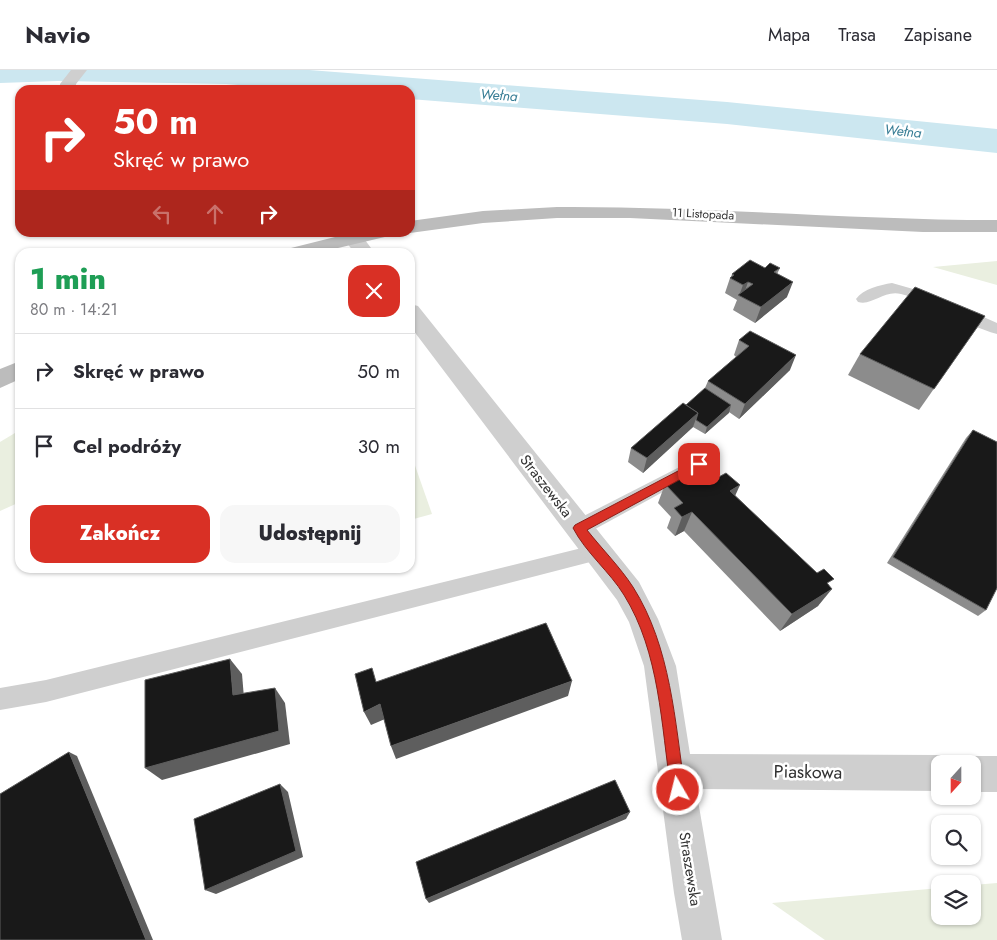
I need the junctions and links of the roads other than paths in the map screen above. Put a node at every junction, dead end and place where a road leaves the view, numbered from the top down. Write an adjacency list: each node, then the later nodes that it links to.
1 (79, 70): 2 (street)
2 (69, 85)
3 (997, 226): 4 (main road, 11 Listopada)
4 (415, 227)
5 (367, 237): 6 (main road)
6 (355, 241): 7 (main road)
7 (319, 248)
8 (863, 299): 10 (lane)
9 (415, 317): 14 (street, Straszewska)
10 (997, 329)
11 (15, 371): 12 (main road)
12 (0, 380)
13 (699, 464): 14 (lane)
14 (579, 528): 15 (street, Straszewska)
15 (598, 552): 16 (lane); 17 (street, Straszewska)
16 (0, 699)
17 (675, 771): 18 (street, Piaskowa); 21 (street, Straszewska)
18 (931, 773)
19 (981, 774): 20 (street)
20 (997, 774)
21 (702, 940)

